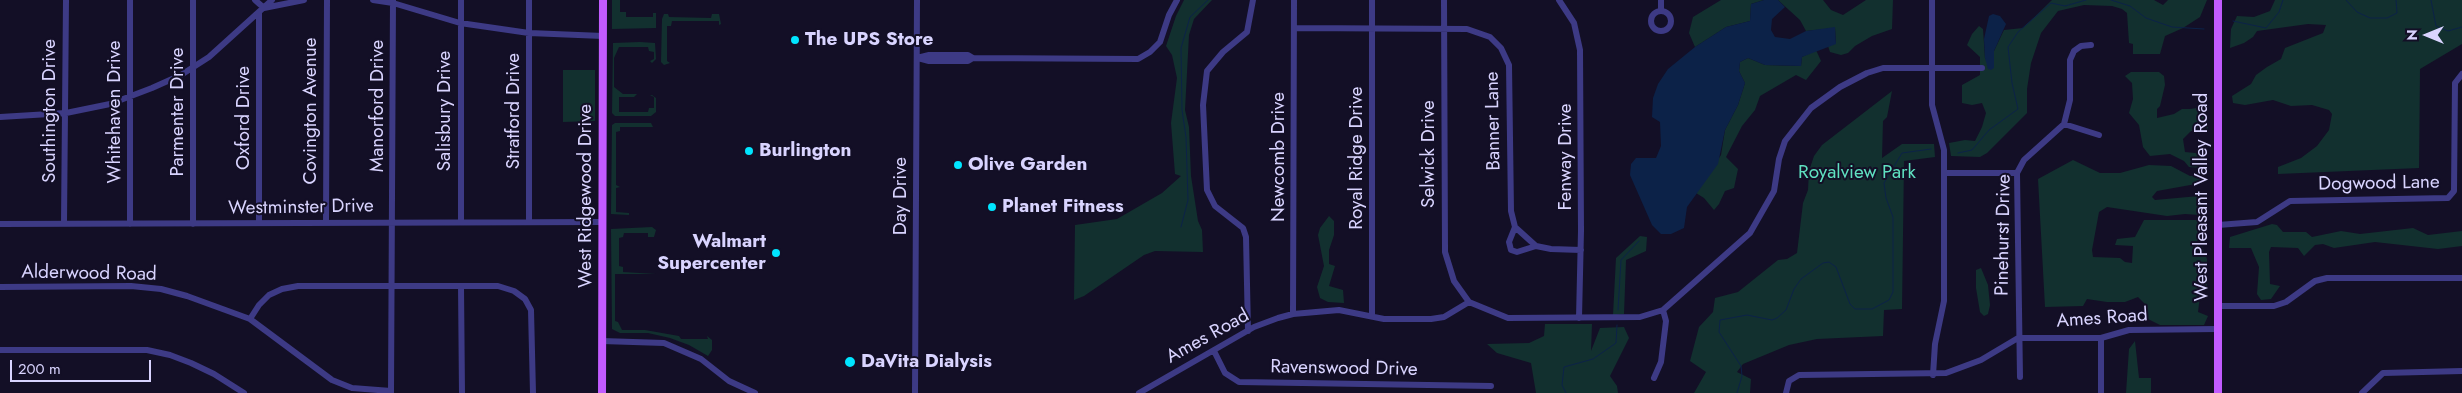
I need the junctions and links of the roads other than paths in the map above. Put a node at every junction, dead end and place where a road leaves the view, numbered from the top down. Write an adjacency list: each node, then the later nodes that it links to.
1 (66, 0): 38 (street, Southington Drive)
2 (130, 0): 37 (street, Whitehaven Drive)
3 (193, 0): 33 (street, Parmenter Drive)
4 (255, 0): 23 (street)
5 (272, 0): 23 (street)
6 (304, 0): 23 (street)
7 (327, 0): 44 (street, Covington Avenue)
8 (373, 0): 22 (street)
9 (460, 0): 25 (street, Salisbury Drive)
10 (529, 0): 29 (street, Stratford Drive)
11 (603, 0): 30 (main road, West Ridgewood Drive)
12 (917, 0): 32 (street, Day Drive)
13 (1177, 0): 32 (street)
14 (1253, 0): 70 (street)
15 (1294, 0): 26 (street, Newcomb Drive)
16 (1372, 0): 27 (street, Royal Ridge Drive)
17 (1444, 0): 28 (street, Selwick Drive)
18 (1559, 0): 57 (street, Fenway Drive)
19 (1661, 0): 24 (street)
20 (1932, 0): 34 (street)
21 (2218, 0): 54 (main road, West Pleasant Valley Road)
22 (393, 2): 25 (street); 45 (street, Manorford Drive)
23 (261, 11): 33 (street); 50 (street, Oxford Drive)
24 (1661, 11)
25 (460, 23): 29 (street); 46 (street, Salisbury Drive)
26 (1294, 28): 27 (street, Banner Lane); 65 (street, Newcomb Drive)
27 (1372, 28): 28 (street, Banner Lane); 66 (street, Royal Ridge Drive)
28 (1444, 28): 55 (street, Banner Lane); 62 (street, Selwick Drive)
29 (529, 33): 30 (street); 47 (street, Stratford Drive)
30 (603, 36): 48 (main road, West Ridgewood Drive)
31 (2091, 45): 40 (street)
32 (917, 58): 87 (street, Day Drive)
33 (193, 68): 37 (street); 53 (street, Parmenter Drive)
34 (1932, 68): 35 (street); 42 (street); 64 (street)
35 (1982, 68)
36 (2462, 74): 54 (street, Dogwood Lane)
37 (130, 97): 38 (street); 52 (street, Whitehaven Drive)
38 (66, 113): 39 (street); 49 (street, Southington Drive)
39 (0, 117)
40 (2064, 124): 41 (street); 43 (street, Pinehurst Drive)
41 (2098, 135)
42 (1944, 173): 43 (street); 77 (street)
43 (2017, 173): 71 (street, Pinehurst Drive)
44 (326, 222): 45 (street, Westminster Drive); 50 (street, Westminster Drive)
45 (392, 222): 46 (street, Westminster Drive); 59 (street, Manorford Drive)
46 (461, 222): 47 (street, Westminster Drive)
47 (529, 222): 48 (street, Westminster Drive)
48 (603, 222): 73 (main road, West Ridgewood Drive)
49 (64, 223): 51 (street, Westminster Drive); 52 (street, Westminster Drive)
50 (259, 223): 53 (street, Westminster Drive)
51 (0, 224)
52 (130, 224): 53 (street, Westminster Drive)
53 (193, 224)
54 (2218, 225): 63 (main road, West Pleasant Valley Road)
55 (1515, 227): 56 (street); 56 (street, Banner Lane)
56 (1536, 246): 57 (street, Banner Lane)
57 (1581, 250): 67 (street, Fenway Drive)
58 (2462, 278): 63 (street)
59 (391, 286): 60 (street); 68 (street); 81 (street, Manorford Drive)
60 (461, 286): 83 (street); 84 (street)
61 (0, 287): 68 (street, Alderwood Road)
62 (1469, 302): 66 (street, Ames Road); 67 (street)
63 (2218, 306): 69 (main road, West Pleasant Valley Road)
64 (1663, 310): 67 (street); 79 (street)
65 (1293, 314): 66 (street, Ames Road); 70 (street, Ames Road)
66 (1372, 315)
67 (1579, 318)
68 (250, 319): 81 (street, Alderwood Road)
69 (2218, 329): 72 (street, Ames Road); 91 (main road, West Pleasant Valley Road)
70 (1248, 331): 75 (street, Ames Road)
71 (2018, 338): 72 (street, Ames Road); 77 (street); 78 (street, Pinehurst Drive)
72 (2101, 338): 90 (street)
73 (602, 341): 85 (main road, West Ridgewood Drive); 86 (street)
74 (0, 350): 82 (street)
75 (1214, 351): 80 (street, Ravenswood Drive); 88 (street, Ames Road)
76 (2462, 371): 92 (street)
77 (1933, 375): 89 (street)
78 (2020, 377)
79 (1654, 378)
80 (1491, 386)
81 (391, 392)
82 (244, 393)
83 (462, 393)
84 (533, 393)
85 (602, 393)
86 (755, 393)
87 (915, 393)
88 (1139, 393)
89 (1786, 393)
90 (2101, 393)
91 (2218, 393)
92 (2362, 393)

